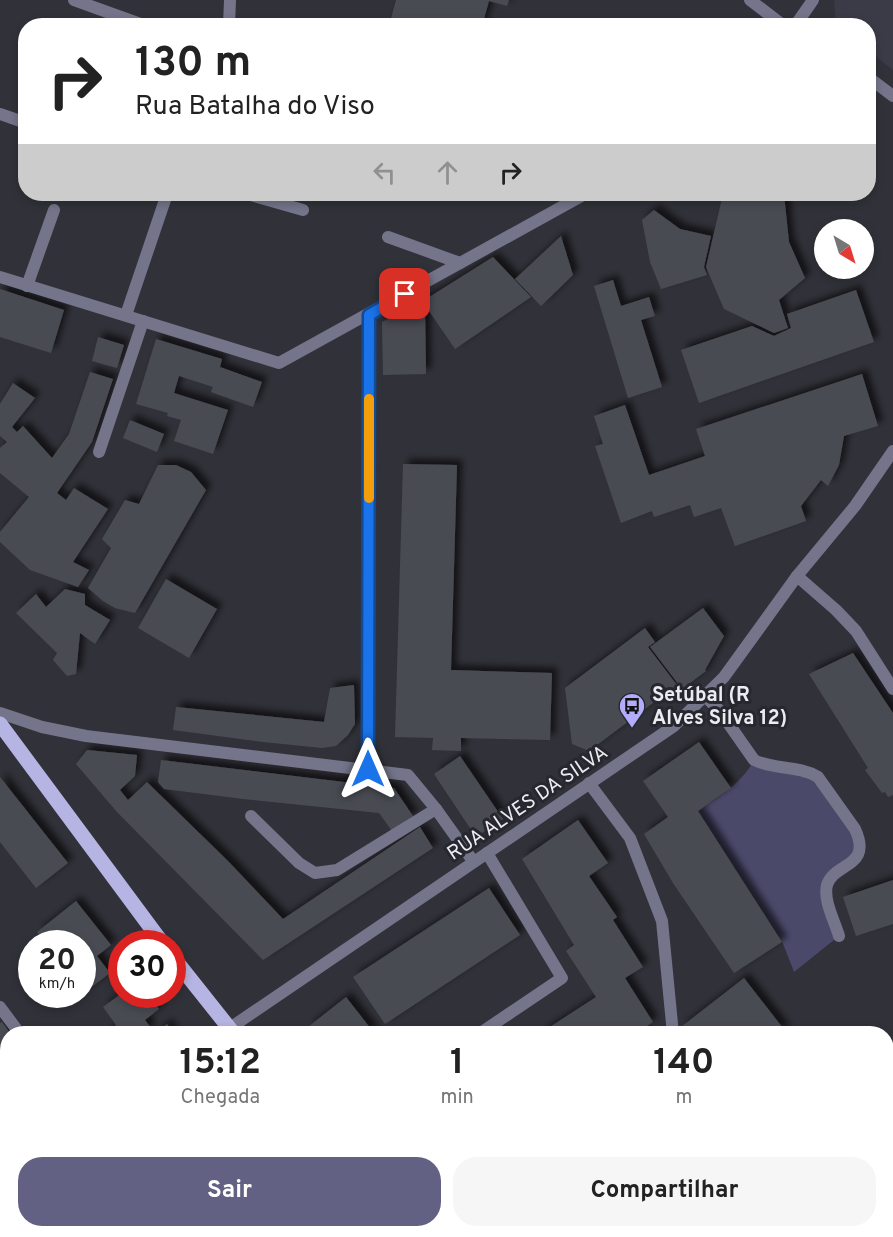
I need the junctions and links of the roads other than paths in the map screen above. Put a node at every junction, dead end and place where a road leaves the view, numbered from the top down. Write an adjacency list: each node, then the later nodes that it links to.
1 (74, 0): 5 (street)
2 (230, 0): 6 (street)
3 (750, 0): 7 (street)
4 (813, 0): 8 (street)
5 (124, 18)
6 (229, 18)
7 (782, 18)
8 (799, 18)
9 (876, 83): 10 (street)
10 (893, 96)
11 (0, 114): 12 (street)
12 (18, 120)
13 (165, 201): 22 (street)
14 (272, 201): 17 (street)
15 (572, 201): 19 (street)
16 (54, 210): 21 (street)
17 (303, 210)
18 (388, 237): 19 (street)
19 (460, 263): 23 (street)
20 (0, 277): 21 (street)
21 (27, 286): 22 (street)
22 (126, 315): 24 (street)
23 (369, 315): 24 (street); 32 (street)
24 (143, 321): 26 (street)
25 (893, 451): 27 (street, RUA ALVES DA SILVA)
26 (99, 452)
27 (797, 576): 28 (street); 29 (street, RUA ALVES DA SILVA)
28 (893, 689)
29 (706, 697): 33 (street, RUA ALVES DA SILVA); 39 (street)
30 (0, 713): 32 (street)
31 (0, 724): 38 (main road)
32 (368, 769): 34 (street)
33 (589, 783): 36 (street, RUA ALVES DA SILVA); 46 (street)
34 (436, 809): 35 (street); 37 (street)
35 (252, 816)
36 (487, 853): 37 (street, RUA ALVES DA SILVA); 45 (street)
37 (473, 861): 44 (street, RUA ALVES DA SILVA)
38 (153, 930)
39 (840, 936)
40 (186, 974): 43 (main road)
41 (0, 1007): 42 (street)
42 (14, 1026)
43 (228, 1026)
44 (239, 1026)
45 (491, 1026)
46 (672, 1026)

